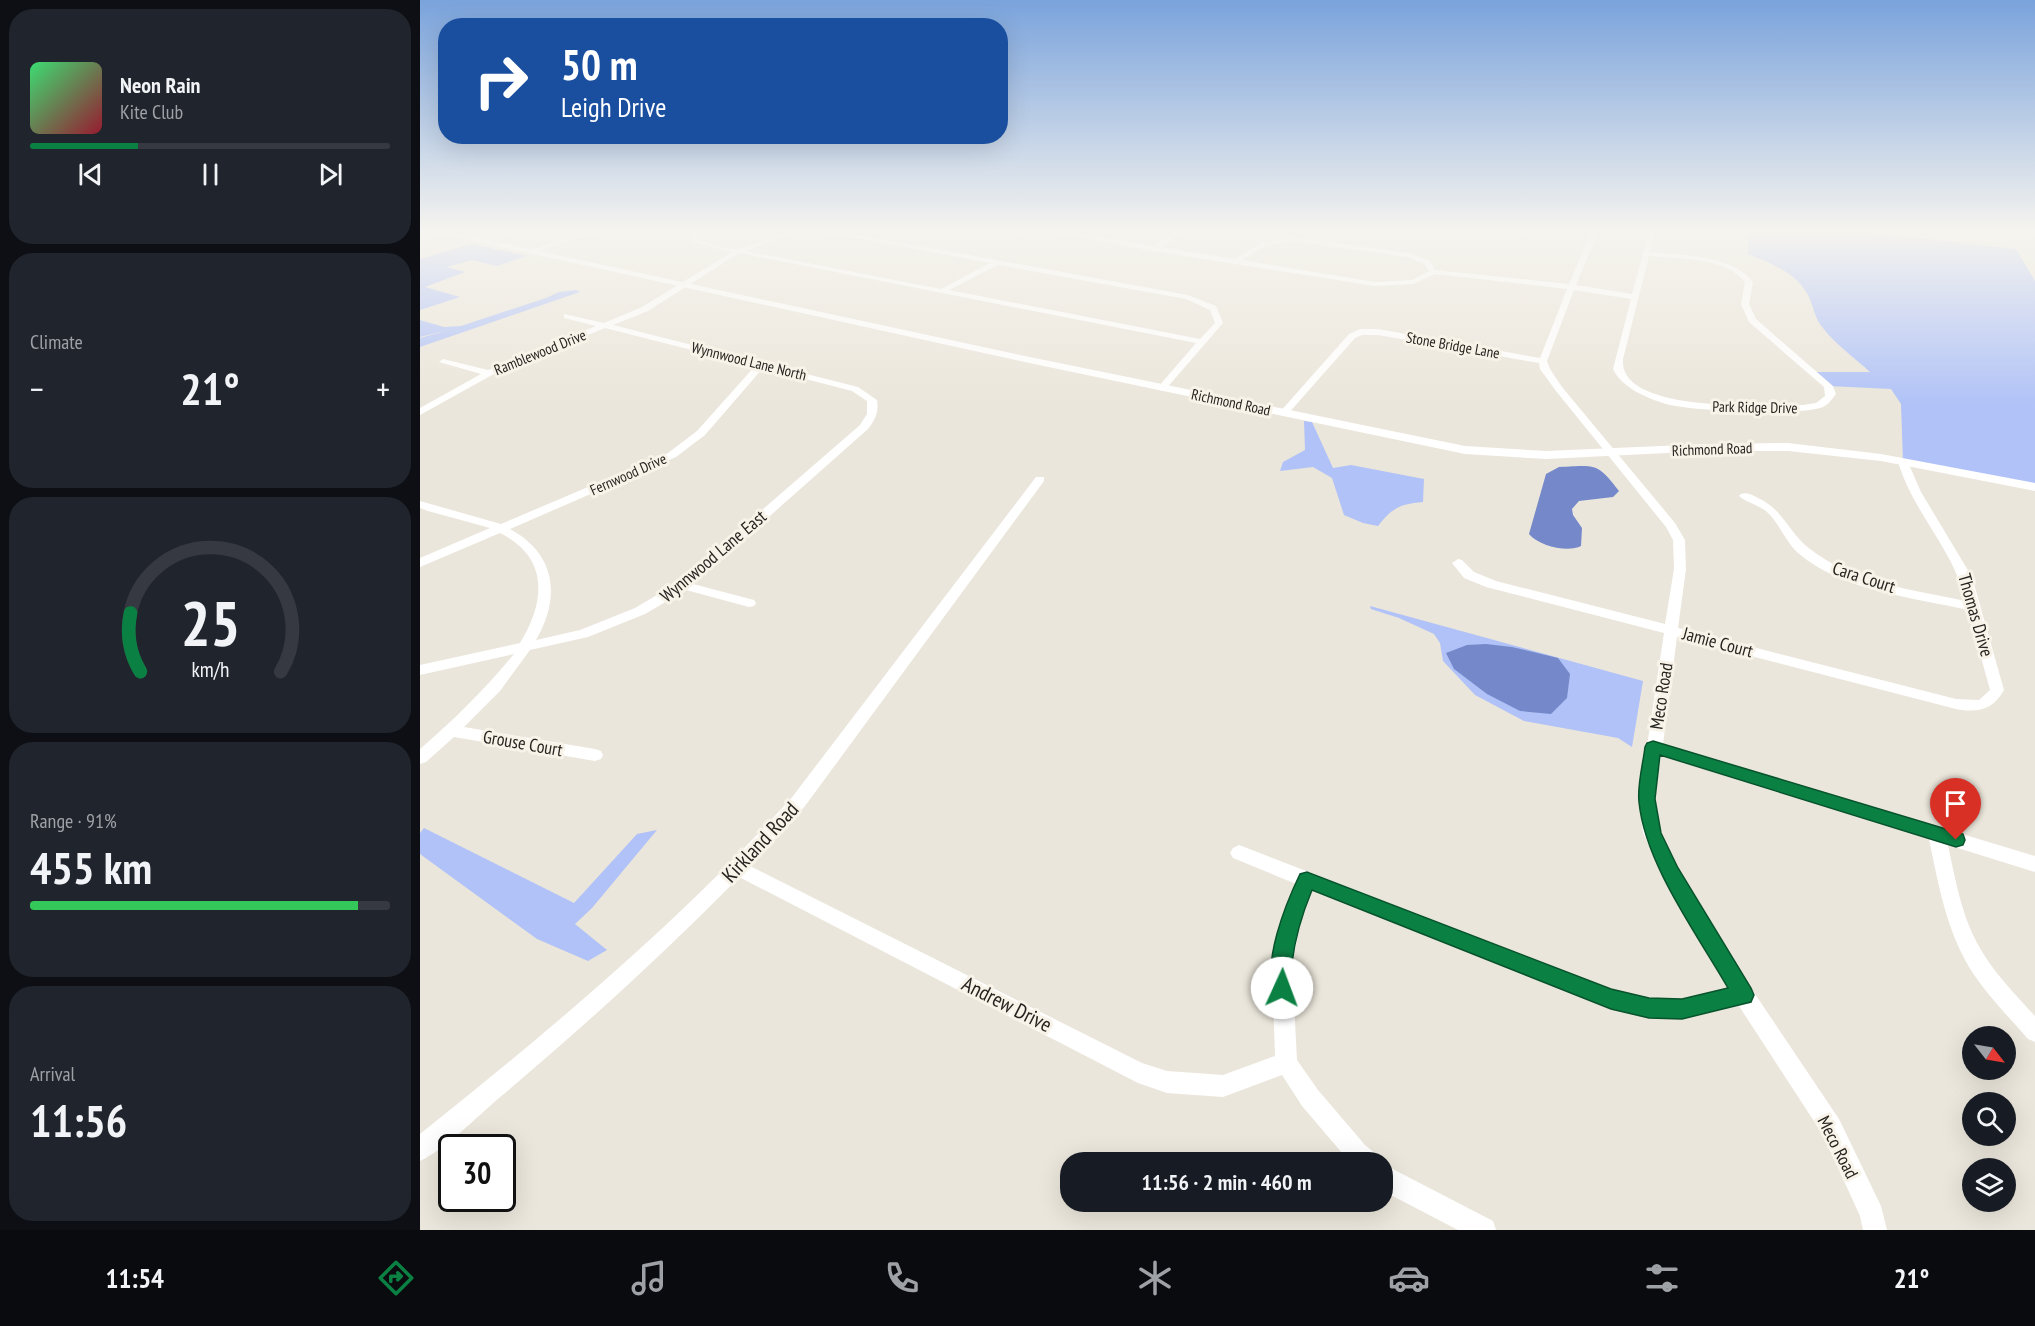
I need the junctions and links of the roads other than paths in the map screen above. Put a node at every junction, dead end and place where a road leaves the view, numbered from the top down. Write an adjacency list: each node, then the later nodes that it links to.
1 (674, 289): 13 (street, Ramblewood Drive)
2 (702, 289): 19 (street, Richmond Road)
3 (934, 289): 10 (street)
4 (945, 289): 10 (street)
5 (1140, 289): 14 (street)
6 (1571, 289): 15 (street)
7 (1587, 289): 11 (street)
8 (1638, 289): 11 (street, Park Ridge Drive)
9 (1748, 289): 11 (street, Park Ridge Drive)
10 (942, 291): 14 (street)
11 (1636, 297)
12 (567, 316): 13 (street, Wynnwood Lane North)
13 (607, 326): 17 (street, Wynnwood Lane North); 18 (street, Ramblewood Drive)
14 (1202, 342): 19 (street)
15 (1543, 361): 21 (street, Stone Bridge Lane); 23 (street, Meco Road)
16 (443, 362): 18 (street)
17 (761, 365): 22 (street, Wynnwood Lane North); 29 (street, Fernwood Drive)
18 (489, 373): 20 (street, Ramblewood Drive)
19 (1162, 387): 21 (street, Richmond Road)
20 (420, 412)
21 (1284, 413): 23 (street, Richmond Road)
22 (872, 415): 32 (street, Wynnwood Lane East)
23 (1612, 453): 24 (street, Richmond Road); 35 (street, Meco Road)
24 (1903, 462): 26 (street, Richmond Road); 34 (street, Thomas Drive)
25 (1040, 479): 46 (street, Kirkland Road)
26 (2035, 487)
27 (1745, 496): 34 (street, Cara Court)
28 (420, 504): 29 (street)
29 (499, 528): 30 (street, Fernwood Drive); 36 (street)
30 (420, 563)
31 (1458, 563): 35 (street, Jamie Court)
32 (684, 585): 33 (street); 36 (street, Wynnwood Lane East)
33 (749, 603)
34 (1973, 606): 38 (street, Thomas Drive)
35 (1671, 630): 38 (street, Jamie Court); 40 (street, Meco Road)
36 (525, 647): 37 (street, Wynnwood Lane East); 39 (street)
37 (420, 670)
38 (1984, 705)
39 (451, 731): 41 (street, Grouse Court); 42 (street)
40 (1653, 747): 43 (street); 48 (street, Meco Road)
41 (595, 755)
42 (420, 758)
43 (1936, 834): 45 (street); 49 (street)
44 (1239, 853): 47 (street)
45 (2035, 864)
46 (738, 868): 50 (street, Andrew Drive); 51 (street, Kirkland Road)
47 (1307, 880): 48 (street); 50 (street)
48 (1743, 995): 55 (street, Meco Road)
49 (2035, 1032)
50 (1286, 1063): 52 (street)
51 (420, 1149)
52 (1356, 1152)
53 (1393, 1184): 54 (street)
54 (1484, 1230)
55 (1875, 1230)

